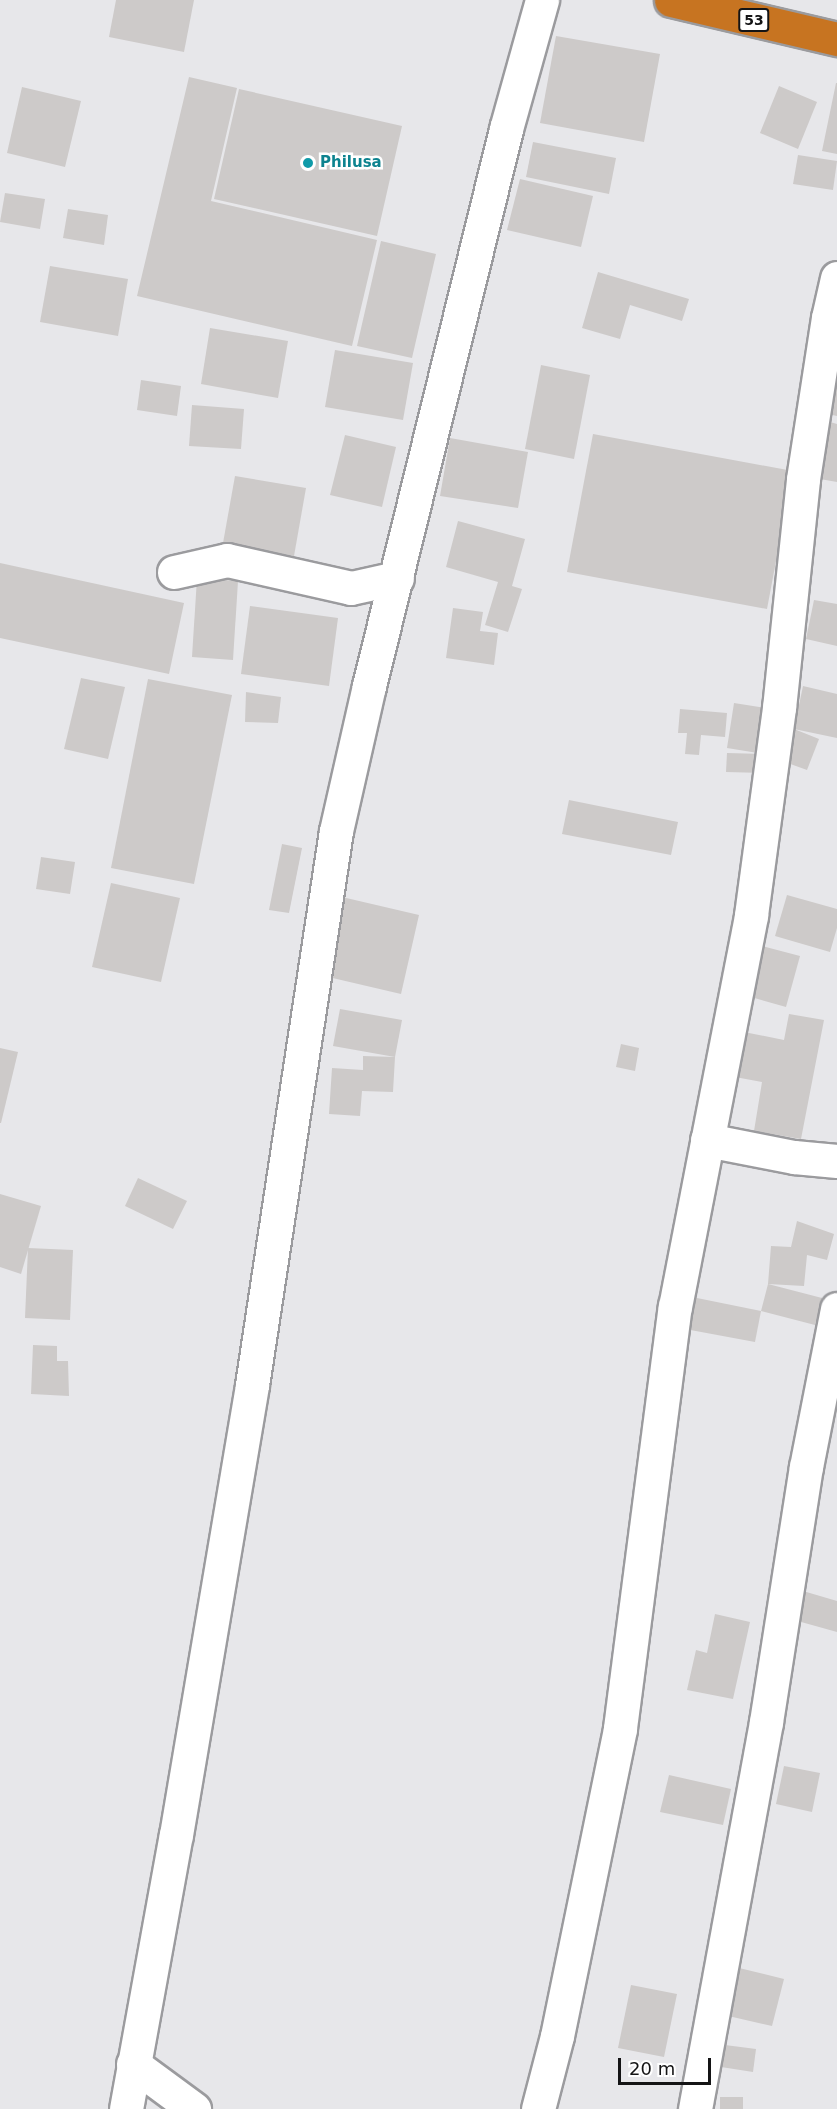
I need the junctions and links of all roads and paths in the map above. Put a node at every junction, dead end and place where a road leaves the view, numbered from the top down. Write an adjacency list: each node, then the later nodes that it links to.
1 (542, 0): 7 (street)
2 (671, 0): 3 (highway, 53)
3 (761, 10): 4 (highway, 53)
4 (837, 39)
5 (837, 278): 8 (street)
6 (174, 572): 7 (street)
7 (397, 578): 11 (street)
8 (707, 1140): 9 (street); 14 (street)
9 (837, 1161)
10 (837, 1309): 15 (street)
11 (134, 2064): 12 (street); 13 (street)
12 (126, 2109)
13 (194, 2109)
14 (538, 2109)
15 (695, 2109)

